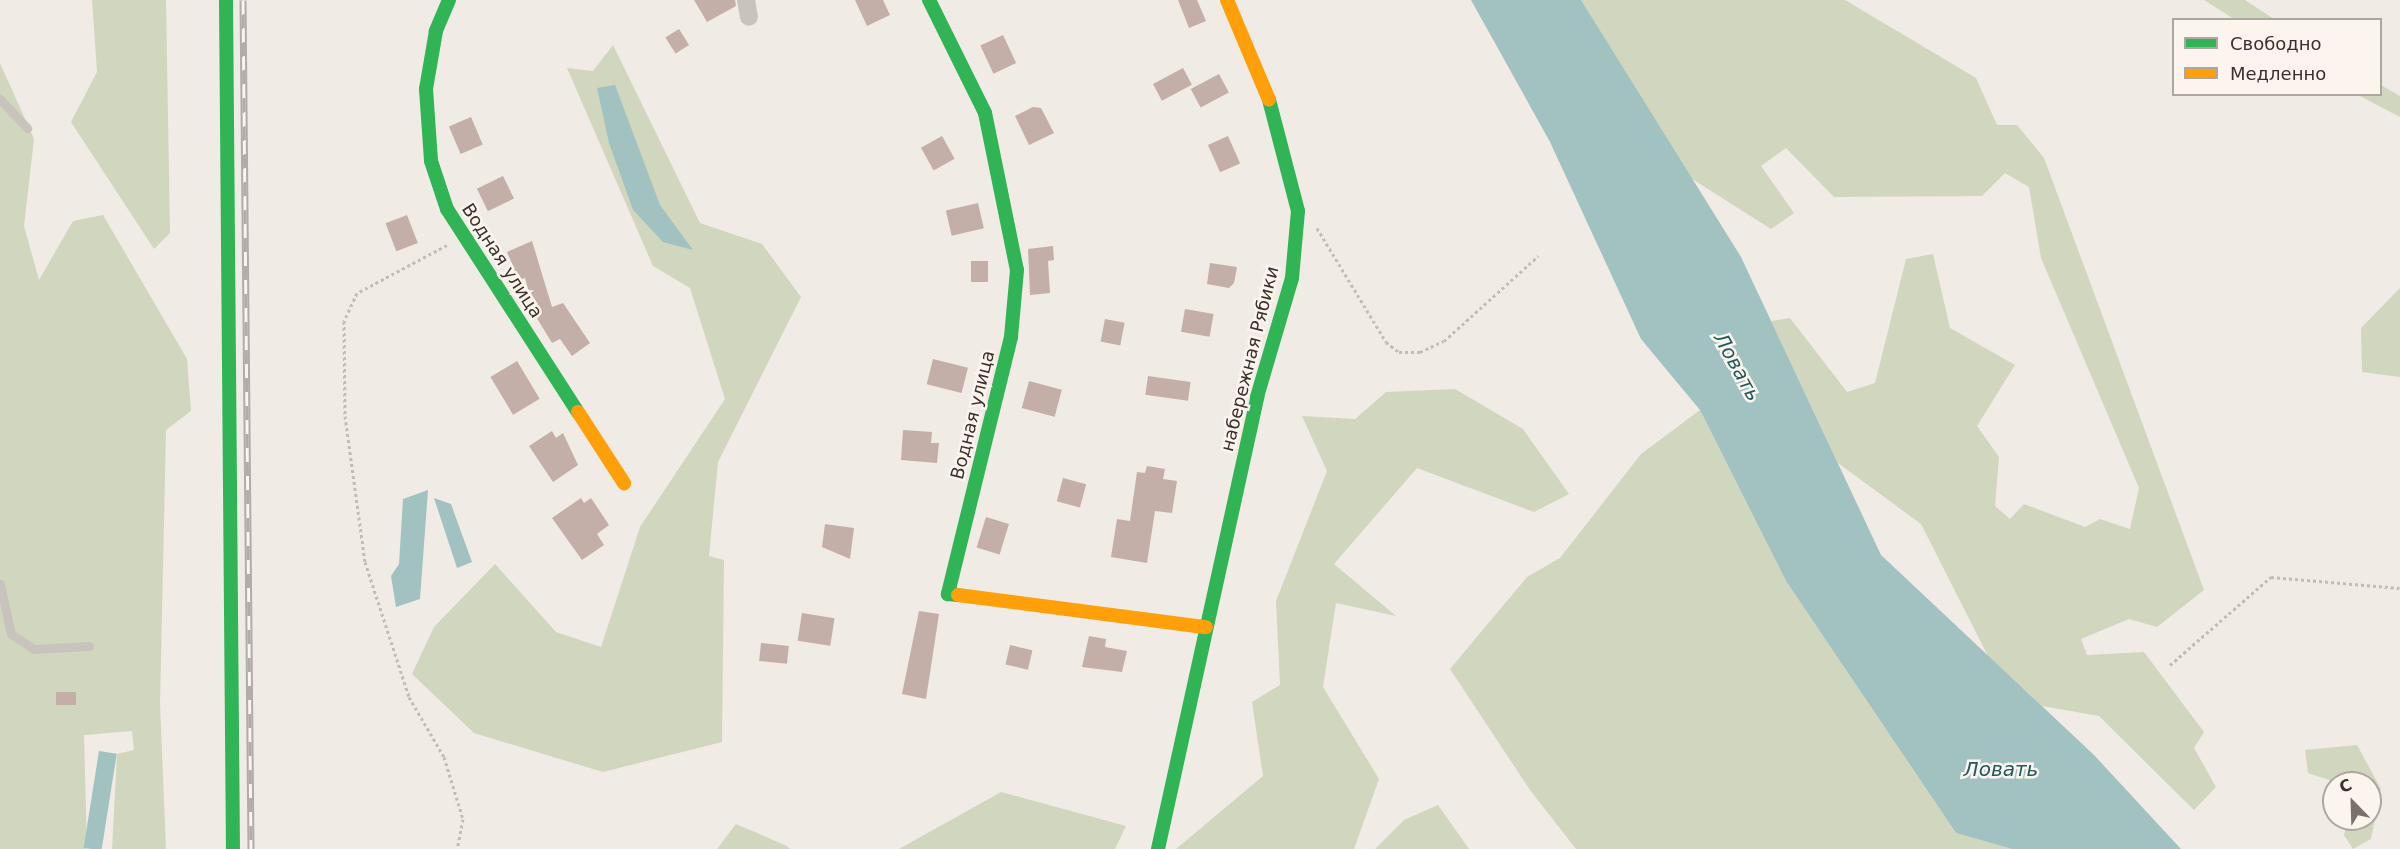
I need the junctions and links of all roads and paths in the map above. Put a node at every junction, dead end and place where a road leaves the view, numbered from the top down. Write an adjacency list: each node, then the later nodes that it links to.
1 (226, 0): 16 (street)
2 (449, 0): 8 (street, Водная улица)
3 (929, 0): 13 (street, Водная улица)
4 (1227, 0): 7 (street, набережная Рябики)
5 (0, 99): 6 (lane)
6 (27, 128)
7 (1298, 211): 9 (path); 13 (street, набережная Рябики)
8 (463, 234): 10 (street, Водная улица); 17 (path)
9 (1538, 256)
10 (624, 483)
11 (0, 584): 14 (lane)
12 (2400, 588): 15 (path)
13 (1206, 627): 18 (street, набережная Рябики)
14 (89, 646)
15 (2170, 665)
16 (233, 849)
17 (457, 849)
18 (1158, 849)

